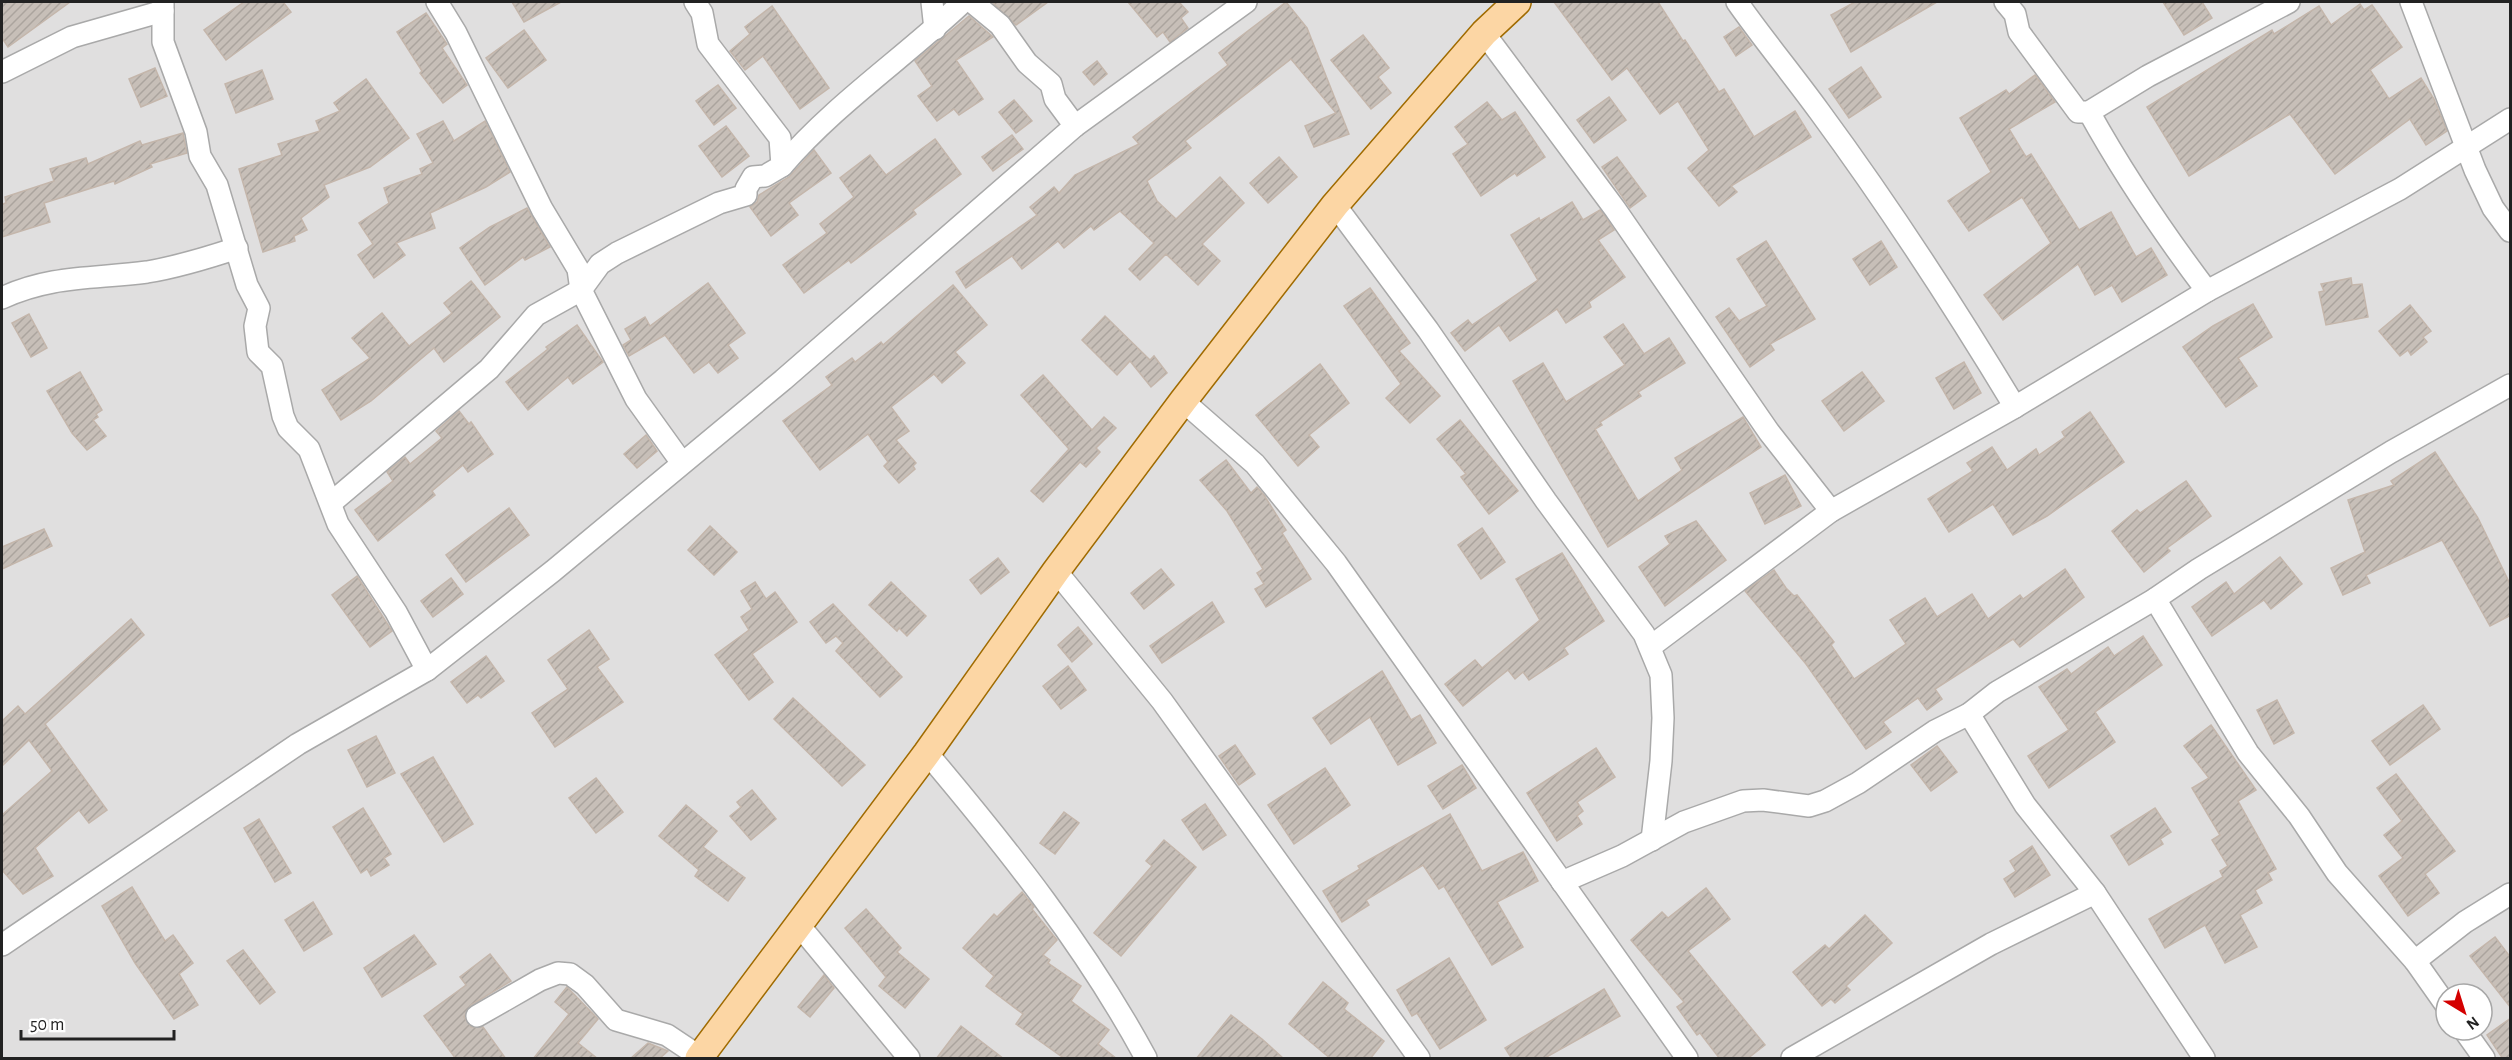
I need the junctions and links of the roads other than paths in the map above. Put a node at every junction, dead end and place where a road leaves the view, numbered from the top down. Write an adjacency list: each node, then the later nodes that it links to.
1 (437, 2): 26 (street)
2 (695, 2): 20 (street)
3 (932, 2): 13 (street)
4 (963, 2): 13 (street)
5 (972, 2): 18 (street)
6 (1246, 2): 18 (street)
7 (1516, 2): 14 (main road)
8 (1737, 2): 31 (street)
9 (2005, 2): 16 (street)
10 (2289, 2): 16 (street)
11 (2411, 2): 21 (street)
12 (163, 6): 15 (street); 25 (street)
13 (935, 28): 19 (street)
14 (1484, 33): 23 (main road); 34 (street)
15 (2, 72)
16 (2089, 112): 27 (street)
17 (2511, 119): 21 (street)
18 (1075, 126): 32 (street)
19 (810, 133): 20 (street); 22 (street)
20 (780, 138): 22 (street)
21 (2466, 146): 24 (street); 27 (street)
22 (782, 166): 26 (street)
23 (1335, 205): 30 (main road); 37 (street)
24 (2511, 231)
25 (237, 248): 28 (street); 33 (street)
26 (581, 290): 32 (street); 33 (street)
27 (2207, 291): 31 (street)
28 (2, 298)
29 (2511, 385): 36 (street)
30 (1183, 401): 35 (main road); 42 (street)
31 (2015, 407): 34 (street)
32 (682, 463): 38 (street)
33 (331, 503): 38 (street)
34 (1830, 511): 37 (street)
35 (1056, 571): 40 (main road); 54 (street)
36 (2155, 599): 39 (street); 47 (street)
37 (1650, 647): 41 (street)
38 (427, 670): 46 (street)
39 (1969, 714): 41 (street); 43 (street)
40 (927, 753): 45 (main road); 53 (street)
41 (1652, 840): 42 (street)
42 (1562, 882): 55 (street)
43 (2096, 893): 56 (street); 57 (street)
44 (2511, 894): 47 (street)
45 (798, 924): 51 (main road); 52 (street)
46 (2, 945)
47 (2415, 961): 48 (street)
48 (2434, 988)
49 (477, 1016): 51 (street)
50 (2472, 1042): 58 (street)
51 (700, 1058)
52 (909, 1059)
53 (1146, 1059)
54 (1419, 1059)
55 (1687, 1059)
56 (1792, 1059)
57 (2204, 1059)
58 (2484, 1059)

